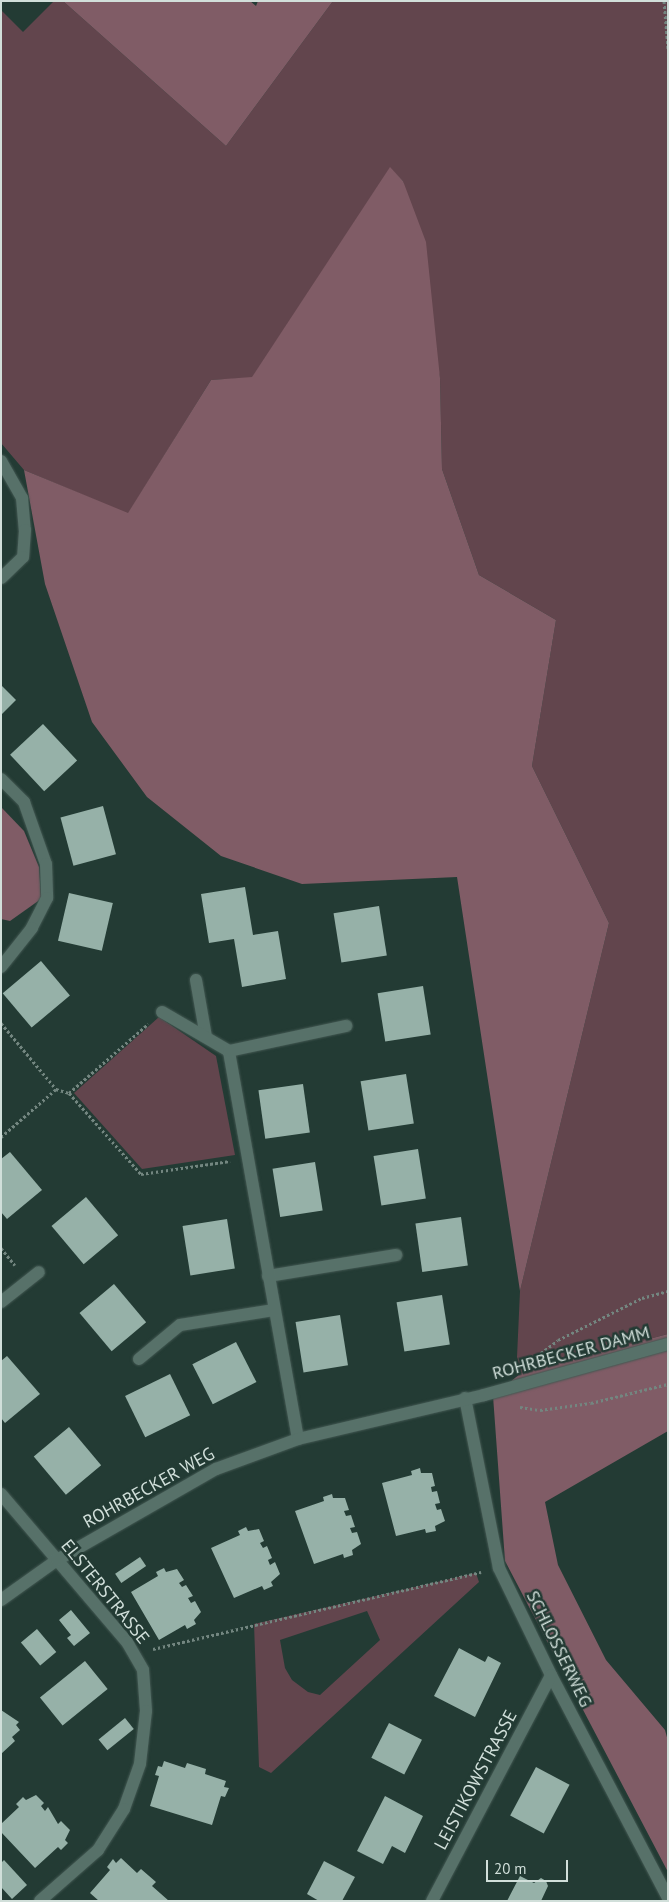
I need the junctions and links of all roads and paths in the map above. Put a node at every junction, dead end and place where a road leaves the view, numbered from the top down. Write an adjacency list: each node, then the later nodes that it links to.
1 (664, 1): 2 (path)
2 (668, 49)
3 (1, 461): 4 (street)
4 (1, 578)
5 (1, 779): 6 (street)
6 (1, 967)
7 (196, 980): 11 (street)
8 (162, 1012): 11 (street); 14 (path)
9 (1, 1023): 13 (path)
10 (346, 1026): 12 (street)
11 (206, 1037): 12 (street)
12 (229, 1051): 16 (street)
13 (56, 1089): 14 (path); 15 (path)
14 (69, 1093): 16 (path)
15 (1, 1137)
16 (246, 1158): 19 (street)
17 (396, 1255): 19 (street)
18 (39, 1272): 21 (street)
19 (268, 1276): 22 (street)
20 (668, 1291): 25 (path)
21 (1, 1302)
22 (274, 1310): 24 (street); 30 (street)
23 (668, 1344): 27 (street, ROHRBECKER DAMM)
24 (139, 1359)
25 (528, 1362)
26 (668, 1384): 29 (path)
27 (484, 1395): 28 (street, ROHRBECKER WEG)
28 (466, 1398): 30 (street, ROHRBECKER WEG); 33 (street, SCHLOSSERWEG)
29 (513, 1406)
30 (298, 1439): 32 (street, ROHRBECKER WEG)
31 (1, 1494): 32 (street, ELSTERSTRASSE)
32 (57, 1560): 34 (street, ROHRBECKER WEG); 35 (street, ELSTERSTRASSE)
33 (499, 1568): 35 (path); 36 (street, SCHLOSSERWEG)
34 (1, 1600)
35 (133, 1654): 38 (street, ELSTERSTRASSE)
36 (551, 1675): 37 (street, SCHLOSSERWEG); 39 (street, LEISTIKOWSTRASSE)
37 (668, 1898)
38 (40, 1901)
39 (432, 1901)

